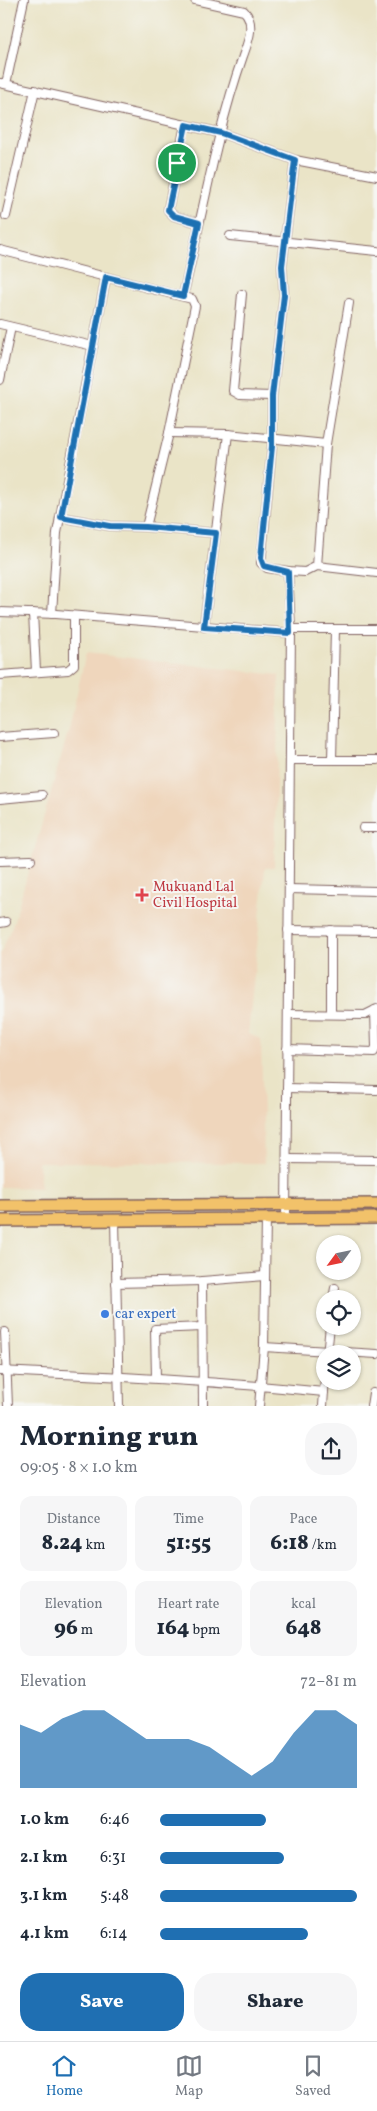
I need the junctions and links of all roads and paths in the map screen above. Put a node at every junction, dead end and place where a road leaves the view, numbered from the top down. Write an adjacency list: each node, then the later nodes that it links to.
1 (24, 0): 3 (street)
2 (195, 0): 6 (street)
3 (3, 83): 4 (street)
4 (35, 90): 5 (street); 9 (street)
5 (186, 125): 6 (street); 10 (street)
6 (221, 133): 7 (street); 10 (street)
7 (295, 160): 8 (street); 12 (street)
8 (377, 176)
9 (6, 216)
10 (199, 223): 17 (street)
11 (230, 236): 12 (street)
12 (285, 241): 14 (street); 23 (street)
13 (0, 250): 15 (street)
14 (377, 252)
15 (106, 277): 17 (street); 21 (street)
16 (242, 294): 23 (street)
17 (183, 296): 24 (street)
18 (349, 302): 27 (street)
19 (0, 324): 20 (street)
20 (11, 327): 21 (street); 22 (street)
21 (93, 346): 28 (street)
22 (0, 380)
23 (272, 396): 26 (street)
24 (169, 433): 25 (street); 29 (street)
25 (228, 434): 26 (street); 30 (street)
26 (272, 439): 27 (street); 32 (street)
27 (326, 444): 31 (street)
28 (61, 517): 29 (street); 36 (street)
29 (146, 527): 30 (street)
30 (216, 533): 38 (street)
31 (317, 566): 32 (street); 33 (street)
32 (288, 572): 41 (street)
33 (377, 573)
34 (0, 612): 35 (street)
35 (33, 613): 36 (street); 42 (street)
36 (52, 614): 37 (street)
37 (74, 616): 38 (street); 42 (street)
38 (204, 627): 41 (street)
39 (335, 629): 40 (street); 41 (street); 47 (street)
40 (377, 629)
41 (290, 631): 46 (street)
42 (36, 672): 43 (street)
43 (0, 675)
44 (54, 733): 45 (street)
45 (0, 737)
46 (290, 760): 47 (street); 55 (street)
47 (332, 760): 48 (street)
48 (377, 760)
49 (42, 794): 50 (street)
50 (0, 799)
51 (363, 828): 52 (street)
52 (377, 828)
53 (31, 860): 54 (street)
54 (0, 861)
55 (289, 889): 56 (street); 57 (street)
56 (377, 891)
57 (288, 930): 58 (street); 61 (street)
58 (332, 930): 59 (street); 62 (street)
59 (377, 931)
60 (376, 1009): 62 (street); 63 (street)
61 (288, 1014): 62 (street); 63 (street)
62 (331, 1014)
63 (288, 1049): 64 (street)
64 (287, 1088): 65 (street); 66 (street)
65 (377, 1090)
66 (287, 1160): 67 (street); 68 (street)
67 (377, 1160)
68 (286, 1204): 69 (main road); 70 (main road); 72 (street)
69 (377, 1204)
70 (0, 1206)
71 (266, 1218): 72 (main road); 74 (main road); 76 (street)
72 (286, 1218): 73 (main road)
73 (377, 1218)
74 (115, 1220): 75 (main road); 78 (street)
75 (0, 1221)
76 (265, 1276): 77 (street); 81 (street)
77 (202, 1281): 78 (street); 79 (street)
78 (116, 1283): 86 (street)
79 (202, 1327): 87 (street); 88 (street)
80 (5, 1332): 85 (street)
81 (264, 1347): 82 (street); 89 (street)
82 (316, 1351)
83 (361, 1353): 84 (street)
84 (377, 1354)
85 (3, 1371): 86 (street); 92 (street)
86 (118, 1376): 87 (street); 93 (street)
87 (156, 1378): 88 (street)
88 (203, 1382): 89 (street); 94 (street)
89 (261, 1386): 90 (street); 95 (street)
90 (324, 1392): 96 (street)
91 (373, 1393): 97 (street)
92 (8, 1406)
93 (118, 1406)
94 (203, 1406)
95 (259, 1406)
96 (323, 1406)
97 (372, 1406)

